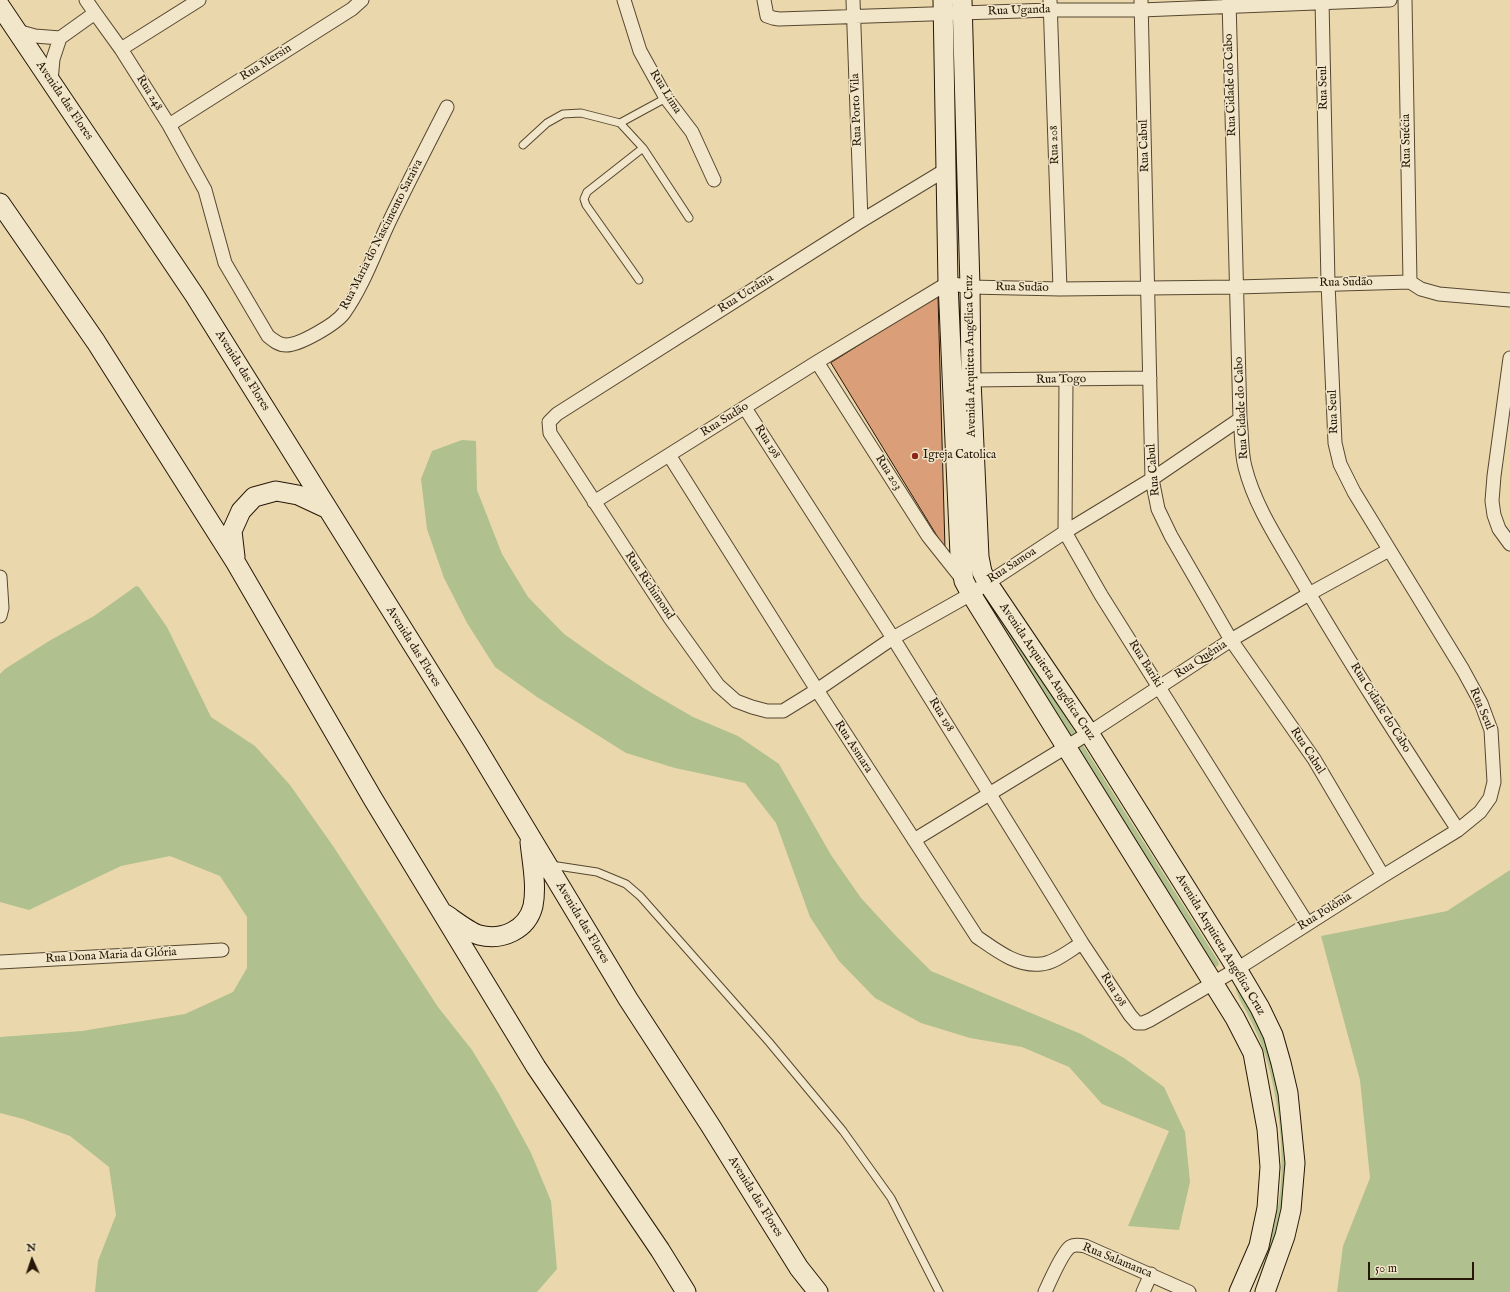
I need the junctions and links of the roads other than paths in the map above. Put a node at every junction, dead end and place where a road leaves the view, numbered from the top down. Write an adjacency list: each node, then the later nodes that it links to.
1 (86, 0): 16 (street, Rua 248)
2 (199, 0): 20 (street)
3 (362, 0): 25 (street, Rua Mersin)
4 (624, 0): 22 (street, Rua Lima)
5 (764, 0): 17 (street, Rua Uganda)
6 (853, 0): 17 (street, Rua Porto Vila)
7 (1390, 0): 9 (street, Rua Uganda)
8 (1405, 0): 37 (street, Rua Suécia)
9 (1322, 1): 10 (street, Rua Uganda); 39 (street, Rua Seul)
10 (1229, 4): 12 (street, Rua Uganda); 42 (street, Rua Cidade do Cabo)
11 (1050, 5): 12 (street, Rua Uganda); 14 (street, Rua Uganda); 43 (street, Rua 208)
12 (1141, 5): 41 (street, Rua Cabul)
13 (0, 6): 18 (main road, Avenida das Flores)
14 (963, 6): 15 (street, Rua Uganda); 40 (main road, Avenida Arquiteta Angélica Cruz)
15 (943, 7): 17 (street, Rua Uganda); 28 (main road, Avenida Arquiteta Angélica Cruz)
16 (94, 13): 19 (street); 20 (street, Rua 248)
17 (853, 16): 34 (street, Rua Porto Vila)
18 (17, 31): 19 (street); 21 (main road, Avenida das Flores)
19 (60, 38): 21 (street)
20 (121, 49): 25 (street, Rua 248)
21 (51, 80): 56 (main road, Avenida das Flores)
22 (666, 98): 24 (lane); 29 (street, Rua Lima)
23 (447, 107): 30 (street, Rua Maria do Nascimento Saraiva)
24 (620, 123): 26 (lane); 27 (lane)
25 (169, 125): 30 (street, Rua 248)
26 (522, 145)
27 (642, 148): 32 (lane); 36 (lane)
28 (947, 169): 34 (street, Rua Ucrânia); 38 (main road, Avenida Arquiteta Angélica Cruz)
29 (714, 180)
30 (205, 190)
31 (0, 203): 35 (main road)
32 (689, 218)
33 (0, 219): 35 (street)
34 (861, 221): 52 (street, Rua Ucrânia)
35 (31, 248): 60 (main road)
36 (639, 280)
37 (1410, 282): 39 (street, Rua Sudão); 44 (street, Rua Sudão)
38 (948, 283): 40 (street, Rua Sudão); 46 (street, Rua Sudão); 63 (main road, Avenida Arquiteta Angélica Cruz)
39 (1328, 283): 42 (street, Rua Sudão); 59 (street, Rua Seul)
40 (970, 287): 43 (street, Rua Sudão); 48 (main road, Avenida Arquiteta Angélica Cruz)
41 (1148, 287): 42 (street, Rua Sudão); 43 (street, Rua Sudão); 47 (street, Rua Cabul)
42 (1237, 287): 51 (street, Rua Cidade do Cabo)
43 (1060, 289)
44 (1510, 300)
45 (1510, 358): 58 (street)
46 (817, 362): 50 (street, Rua Sudão); 63 (street, Rua 203)
47 (1150, 378): 49 (street, Rua Togo); 54 (street, Rua Cabul)
48 (971, 380): 49 (street, Rua Togo); 62 (main road, Avenida Arquiteta Angélica Cruz)
49 (1066, 380): 57 (street)
50 (745, 408): 53 (street, Rua Sudão); 66 (street, Rua 198)
51 (1240, 419): 54 (street, Rua Samoa); 64 (street, Rua Cidade do Cabo)
52 (549, 422): 55 (street, Rua Richimond)
53 (669, 455): 55 (street, Rua Sudão); 69 (street, Rua Asmara)
54 (1152, 479): 57 (street, Rua Samoa); 67 (street, Rua Cabul)
55 (594, 502): 70 (street, Rua Richimond)
56 (328, 509): 60 (main road); 76 (main road, Avenida das Flores)
57 (1065, 532): 62 (street, Rua Samoa); 68 (street, Rua Bariki)
58 (1510, 544)
59 (1389, 550): 64 (street, Rua Quênia); 73 (street, Rua Seul)
60 (236, 563): 80 (main road)
61 (0, 577): 65 (street)
62 (987, 582): 63 (street, Rua Samoa); 71 (main road, Avenida Arquiteta Angélica Cruz)
63 (967, 588): 66 (street, Rua Samoa); 72 (main road, Avenida Arquiteta Angélica Cruz)
64 (1309, 594): 67 (street, Rua Quênia); 75 (street, Rua Cidade do Cabo)
65 (0, 616)
66 (893, 638): 69 (street, Rua Samoa); 74 (street, Rua 198)
67 (1232, 640): 68 (street, Rua Quênia); 79 (street, Rua Cabul)
68 (1159, 687): 71 (street, Rua Quênia); 81 (street, Rua Bariki)
69 (817, 690): 70 (street, Rua Samoa); 77 (street, Rua Asmara)
70 (783, 711)
71 (1089, 733): 72 (street, Rua Quênia); 85 (main road, Avenida Arquiteta Angélica Cruz)
72 (1065, 746): 74 (street, Rua Quênia); 86 (main road, Avenida Arquiteta Angélica Cruz)
73 (1494, 782): 75 (street, Rua Polônia)
74 (990, 794): 77 (street, Rua Quênia); 82 (street, Rua 198)
75 (1458, 830): 79 (street, Rua Polônia)
76 (530, 835): 78 (main road, Avenida das Flores); 80 (main road)
77 (914, 840): 82 (street, Rua Asmara)
78 (547, 865): 90 (main road, Avenida das Flores); 91 (lane)
79 (1383, 876): 81 (street, Rua Polônia)
80 (442, 912): 89 (main road)
81 (1307, 923): 85 (street, Rua Polônia)
82 (1082, 942): 87 (street, Rua 198)
83 (222, 950): 84 (street, Rua Dona Maria da Glória)
84 (0, 962)
85 (1237, 969): 86 (street, Rua Polônia); 96 (main road, Avenida Arquiteta Angélica Cruz)
86 (1213, 983): 87 (street, Rua Polônia); 95 (main road, Avenida Arquiteta Angélica Cruz)
87 (1137, 1023)
88 (1151, 1274): 92 (street, Rua Salamanca); 93 (street); 94 (street, Rua Salamanca)
89 (686, 1292)
90 (818, 1292)
91 (939, 1292)
92 (1045, 1292)
93 (1143, 1292)
94 (1189, 1292)
95 (1239, 1292)
96 (1265, 1292)

